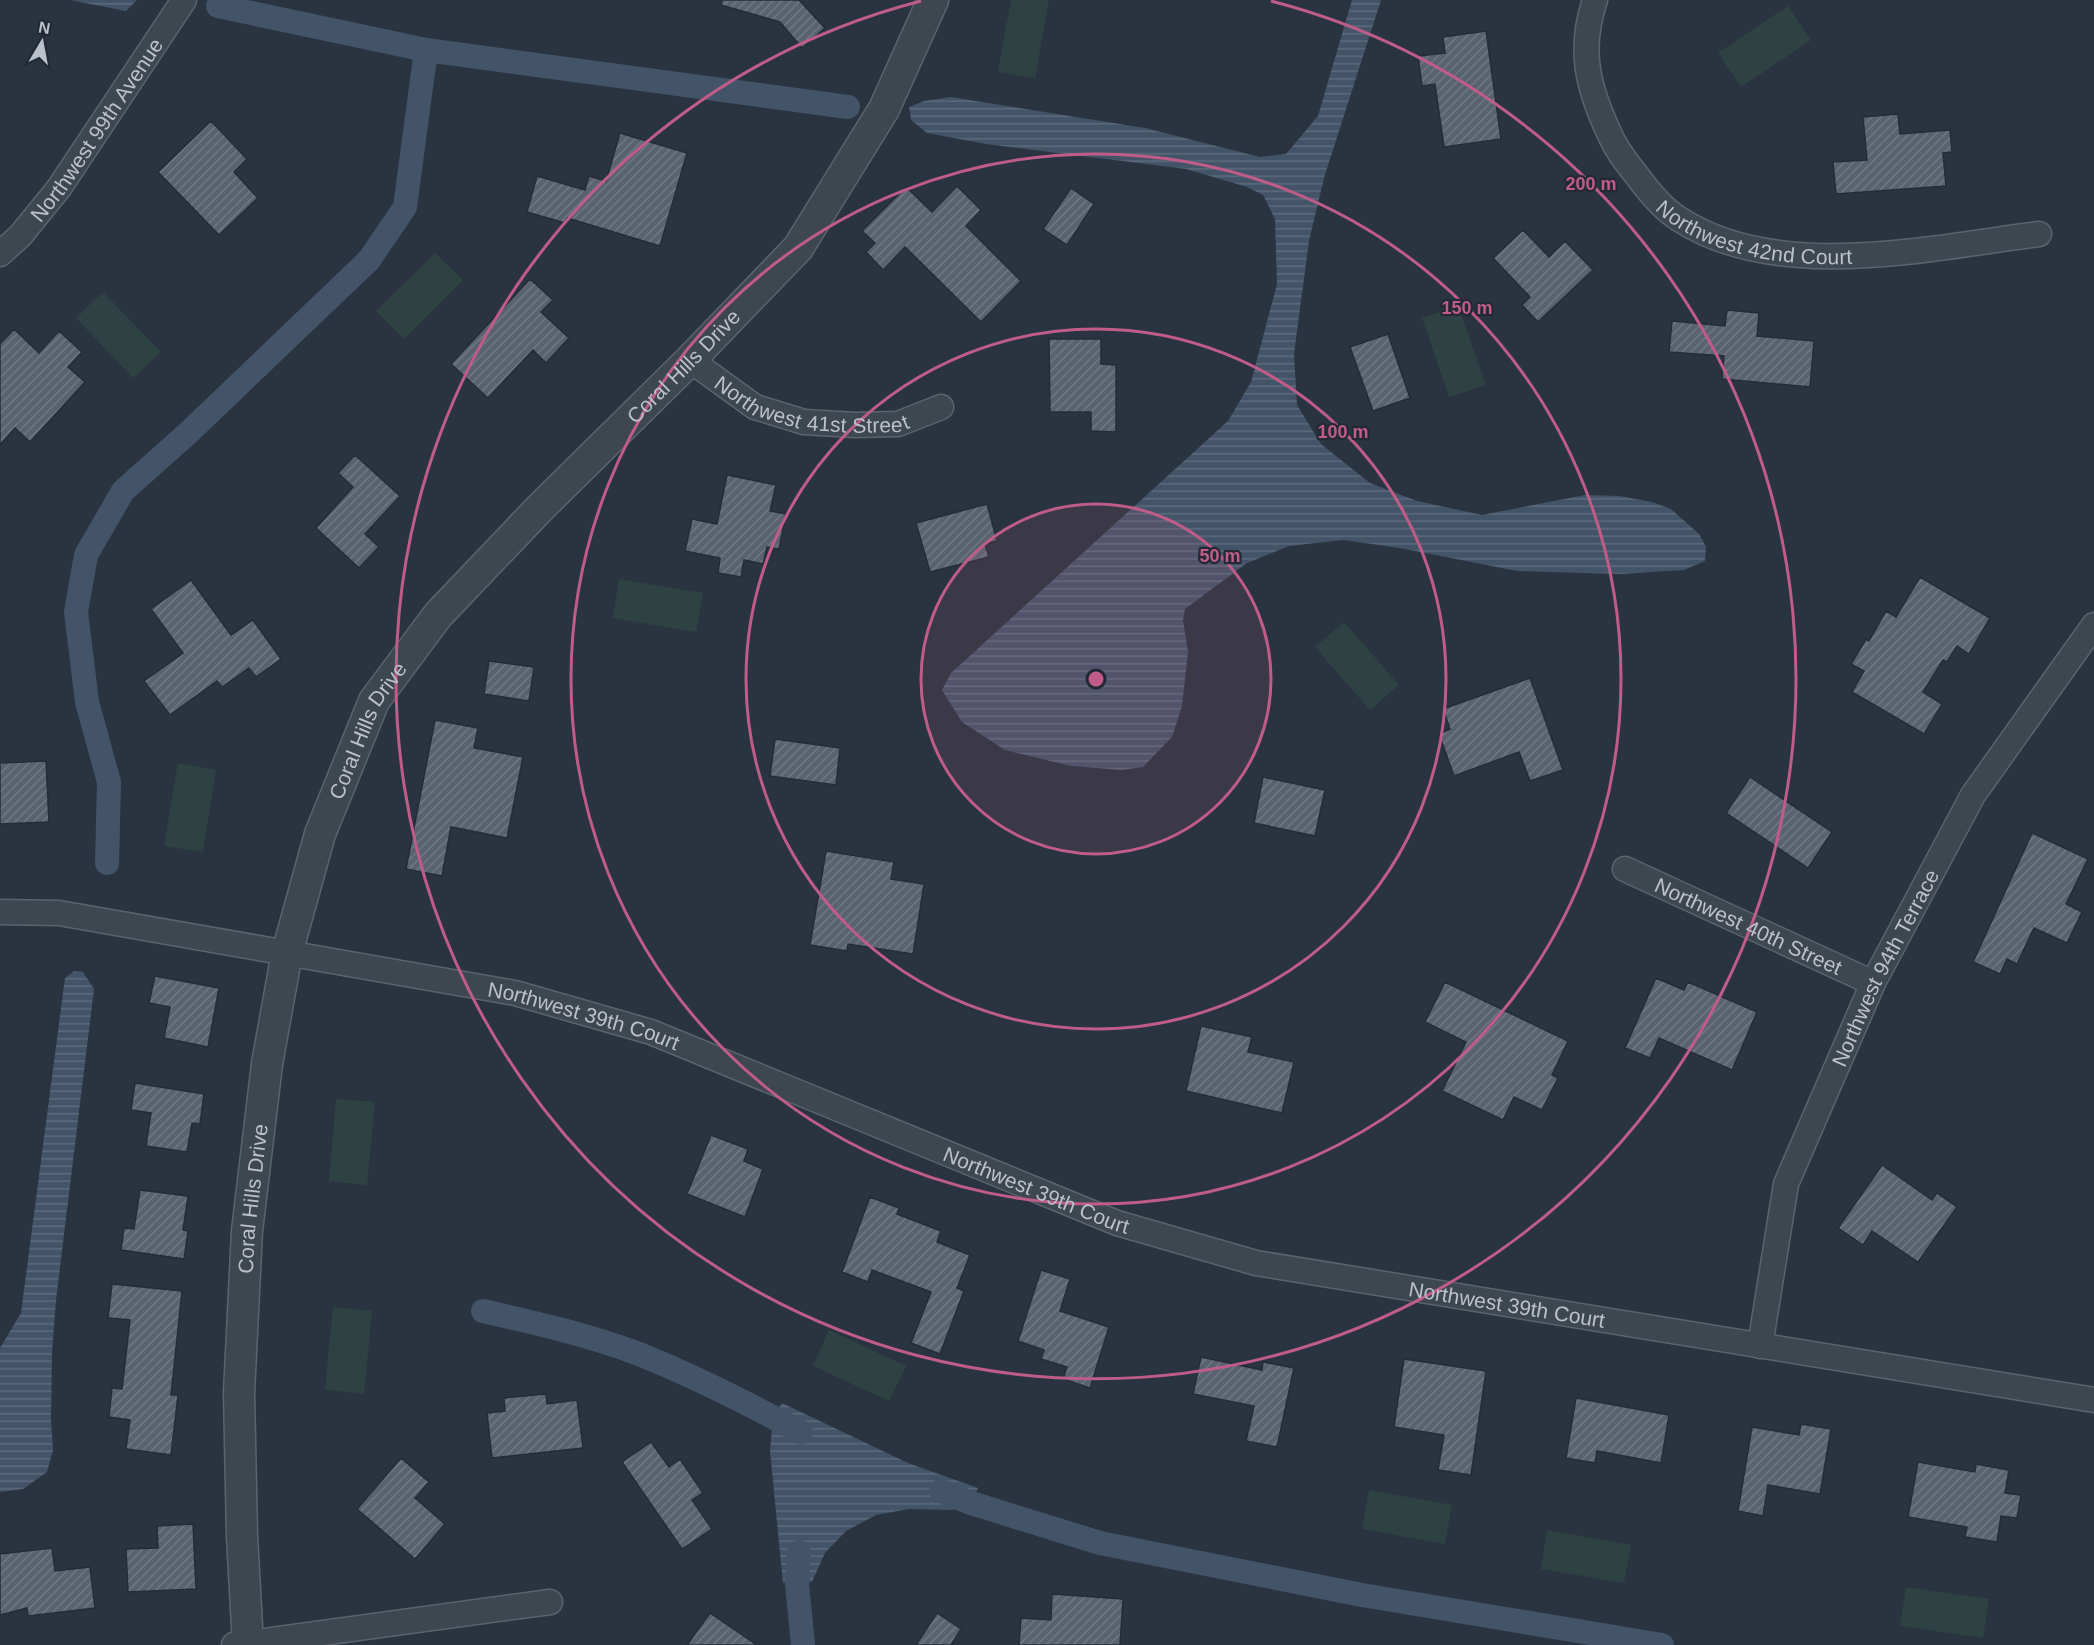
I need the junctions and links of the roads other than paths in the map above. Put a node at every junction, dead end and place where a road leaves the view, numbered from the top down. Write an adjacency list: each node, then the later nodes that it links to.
1 (184, 0): 5 (street, Northwest 99th Avenue)
2 (933, 0): 6 (street, Coral Hills Drive)
3 (1595, 0): 4 (street, Northwest 42nd Court)
4 (2039, 234)
5 (0, 254)
6 (690, 360): 7 (street, Northwest 41st Street); 11 (street, Coral Hills Drive)
7 (941, 407)
8 (2094, 625): 12 (street, Northwest 94th Terrace)
9 (1625, 869): 12 (street, Northwest 40th Street)
10 (0, 912): 11 (street, Northwest 39th Court)
11 (287, 953): 13 (street, Northwest 39th Court); 16 (street, Coral Hills Drive)
12 (1873, 983): 13 (street, Northwest 94th Terrace)
13 (1760, 1346): 14 (street, Northwest 39th Court)
14 (2094, 1400)
15 (550, 1602): 16 (street)
16 (243, 1644)

